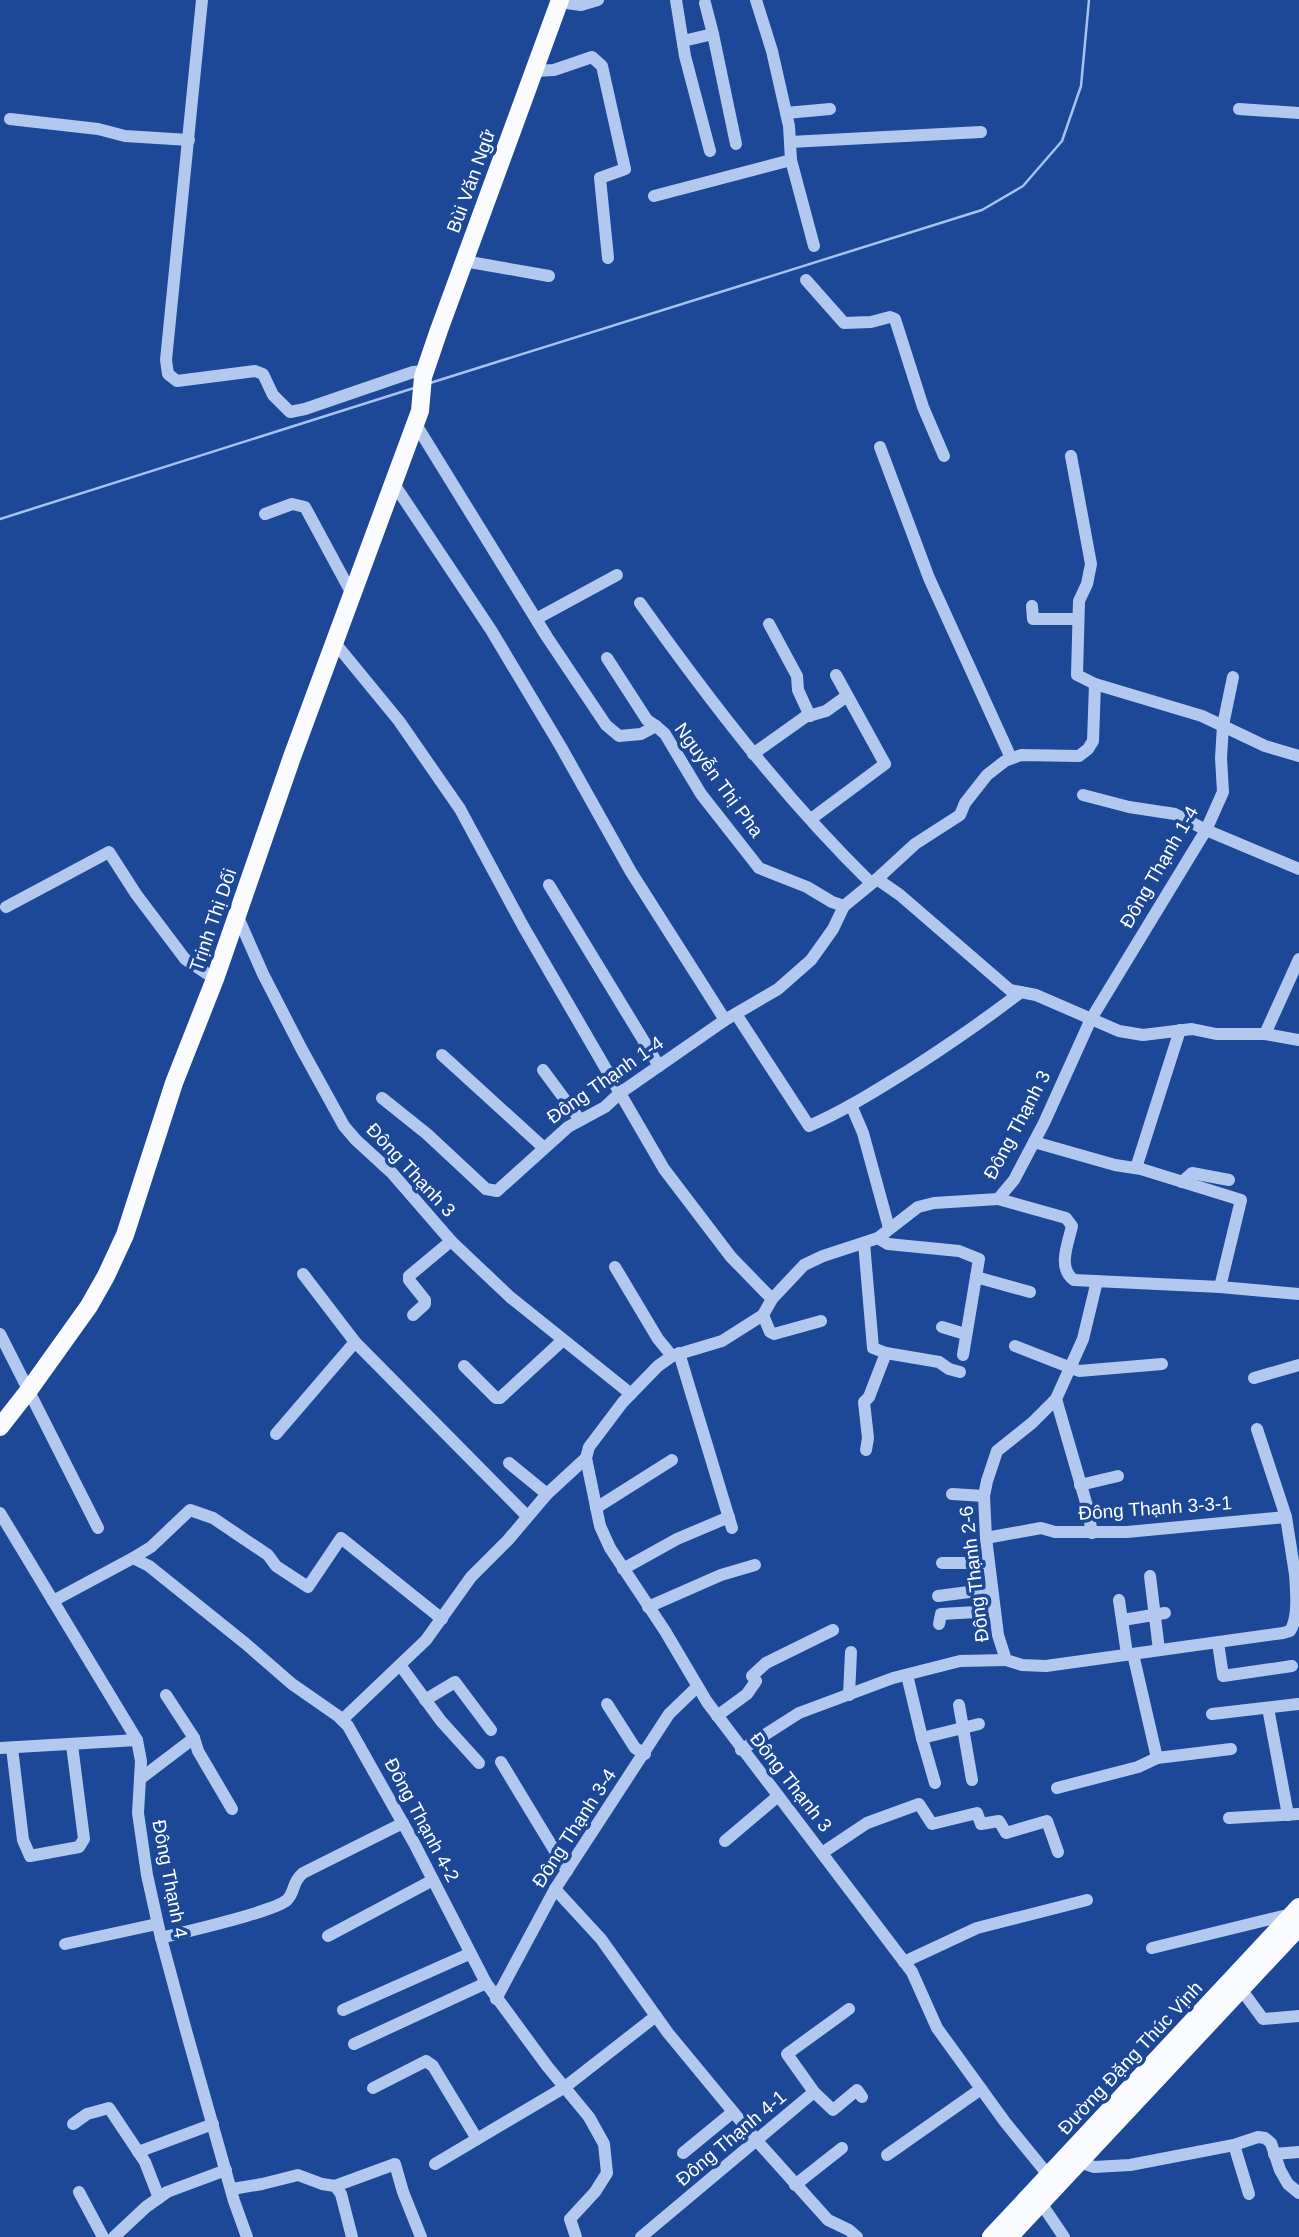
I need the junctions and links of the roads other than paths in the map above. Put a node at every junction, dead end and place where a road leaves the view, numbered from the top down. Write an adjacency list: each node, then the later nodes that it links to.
1 (202, 0): 16 (street)
2 (598, 0): 5 (street)
3 (676, 0): 8 (street)
4 (756, 0): 12 (street)
5 (560, 1): 9 (main road, Bùi Văn Ngữ)
6 (705, 3): 7 (street)
7 (713, 34): 8 (street); 18 (street)
8 (683, 41): 19 (street)
9 (535, 71): 23 (street); 24 (main road, Bùi Văn Ngữ)
10 (830, 109): 12 (street)
11 (1239, 109): 13 (street)
12 (786, 113): 17 (street)
13 (1299, 113)
14 (10, 119): 16 (street)
15 (981, 132): 17 (street)
16 (189, 140): 27 (street)
17 (790, 142): 20 (street)
18 (736, 144)
19 (710, 151)
20 (791, 160): 21 (street); 22 (street)
21 (654, 196)
22 (814, 246)
23 (608, 258)
24 (464, 261): 25 (street); 27 (main road, Bùi Văn Ngữ)
25 (549, 276)
26 (806, 280): 31 (street)
27 (424, 374): 28 (main road, Bùi Văn Ngữ)
28 (421, 404): 29 (main road, Trịnh Thị Dối)
29 (415, 423): 33 (main road, Trịnh Thị Dối); 39 (street, Nguyễn Thị Pha)
30 (880, 447): 53 (street)
31 (944, 456)
32 (1071, 456): 40 (street)
33 (392, 481): 36 (main road, Trịnh Thị Dối); 66 (street)
34 (265, 514): 36 (street)
35 (617, 575): 39 (street)
36 (352, 594): 42 (main road, Trịnh Thị Dối)
37 (640, 603): 51 (street)
38 (1032, 606): 40 (street)
39 (536, 619): 50 (street, Nguyễn Thị Pha)
40 (1077, 619): 46 (street)
41 (769, 624): 48 (street)
42 (335, 643): 62 (main road, Trịnh Thị Dối); 74 (street)
43 (607, 658): 50 (street)
44 (836, 676): 47 (street)
45 (1233, 677): 49 (street, Đông Thạnh 1-4)
46 (1095, 684): 49 (street); 53 (street)
47 (848, 696): 48 (street); 55 (street)
48 (810, 716): 51 (street)
49 (1223, 725): 52 (street); 56 (street, Đông Thạnh 1-4)
50 (656, 726): 60 (street, Nguyễn Thị Pha)
51 (754, 754): 55 (street)
52 (1299, 756)
53 (1011, 758): 58 (street)
54 (1083, 795): 56 (street)
55 (811, 819): 58 (street)
56 (1206, 830): 57 (street); 67 (street, Đông Thạnh 1-4)
57 (1299, 869)
58 (874, 881): 60 (street); 65 (street)
59 (549, 886): 72 (street)
60 (845, 905): 66 (street, Đông Thạnh 1-4)
61 (6, 907): 64 (street)
62 (237, 915): 64 (main road, Trịnh Thị Dối); 86 (street, Đông Thạnh 3)
63 (1299, 959): 69 (street)
64 (215, 979): 114 (main road, Trịnh Thị Dối)
65 (1021, 992): 67 (street); 76 (street)
66 (731, 1017): 72 (street, Đông Thạnh 1-4); 76 (street)
67 (1091, 1019): 68 (street); 78 (street, Đông Thạnh 3)
68 (1180, 1030): 69 (street); 80 (street)
69 (1265, 1034): 70 (street)
70 (1299, 1040)
71 (442, 1055): 79 (street)
72 (659, 1066): 74 (street, Đông Thạnh 1-4)
73 (542, 1070): 77 (street)
74 (620, 1093): 77 (street, Đông Thạnh 1-4); 95 (street)
75 (382, 1098): 79 (street, Đông Thạnh 1-4)
76 (851, 1105): 84 (street)
77 (580, 1121): 79 (street, Đông Thạnh 1-4)
78 (1034, 1142): 80 (street); 83 (street, Đông Thạnh 3)
79 (544, 1148)
80 (1136, 1168): 82 (street)
81 (1229, 1180): 82 (street)
82 (1182, 1182): 92 (street)
83 (998, 1199): 84 (street, Đông Thạnh 3); 91 (street)
84 (889, 1228): 85 (street, Đông Thạnh 3)
85 (878, 1238): 87 (street, Đông Thạnh 3); 90 (street)
86 (451, 1241): 96 (street); 102 (street, Đông Thạnh 3)
87 (864, 1243): 95 (street, Đông Thạnh 3); 105 (street)
88 (615, 1267): 106 (street)
89 (303, 1274): 103 (street)
90 (976, 1277): 93 (street); 101 (street)
91 (1097, 1281): 92 (street); 111 (street, Đông Thạnh 2-6)
92 (1220, 1286): 94 (street)
93 (1030, 1292)
94 (1299, 1294)
95 (772, 1299): 97 (street, Đông Thạnh 3)
96 (413, 1315)
97 (763, 1315): 98 (street); 106 (street, Đông Thạnh 3)
98 (821, 1321)
99 (942, 1327): 101 (street)
100 (0, 1334): 114 (street)
101 (965, 1335): 107 (street)
102 (563, 1340): 110 (street); 115 (street, Đông Thạnh 3)
103 (355, 1342): 119 (street); 131 (street)
104 (1015, 1346): 111 (street)
105 (886, 1353): 112 (street); 120 (street)
106 (676, 1354): 115 (street, Đông Thạnh 3); 140 (street)
107 (963, 1355)
108 (1162, 1364): 111 (street)
109 (1299, 1365): 113 (street)
110 (464, 1366)
111 (1069, 1369): 116 (street, Đông Thạnh 2-6)
112 (960, 1372)
113 (1254, 1378)
114 (29, 1391): 117 (main road, Trịnh Thị Dối); 133 (street)
115 (631, 1394): 121 (street, Đông Thạnh 3)
116 (1056, 1399): 125 (street); 128 (street, Đông Thạnh 2-6)
117 (0, 1427)
118 (1257, 1429): 132 (street)
119 (276, 1434)
120 (866, 1450)
121 (586, 1458): 126 (street); 129 (street, Đông Thạnh 3)
122 (672, 1460): 129 (street)
123 (509, 1463): 126 (street)
124 (1118, 1476): 125 (street)
125 (1080, 1485): 134 (street)
126 (547, 1494): 131 (street)
127 (952, 1494): 128 (street)
128 (984, 1496): 135 (street, Đông Thạnh 2-6)
129 (596, 1508): 140 (street, Đông Thạnh 3)
130 (0, 1513): 147 (street, Đông Thạnh 4)
131 (527, 1516): 151 (street)
132 (1286, 1517): 134 (street, Đông Thạnh 3-3-1); 141 (street)
133 (98, 1528)
134 (1092, 1533): 135 (street, Đông Thạnh 3-3-1)
135 (986, 1538): 138 (street, Đông Thạnh 2-6)
136 (133, 1558): 147 (street); 151 (street); 173 (street, Đông Thạnh 4-2)
137 (942, 1563): 138 (street)
138 (989, 1563): 143 (street, Đông Thạnh 2-6)
139 (755, 1565): 148 (street)
140 (623, 1569): 148 (street, Đông Thạnh 3)
141 (1297, 1574): 146 (street)
142 (1150, 1576): 150 (street)
143 (992, 1589): 144 (street); 149 (street, Đông Thạnh 2-6)
144 (937, 1596)
145 (1119, 1600): 152 (street)
146 (1298, 1600): 155 (street, Đông Thạnh 2-6)
147 (53, 1601): 179 (street, Đông Thạnh 4)
148 (649, 1607): 163 (street, Đông Thạnh 3)
149 (995, 1611): 153 (street); 159 (street, Đông Thạnh 2-6)
150 (1160, 1614): 152 (street); 156 (street)
151 (442, 1619): 160 (street)
152 (1124, 1620): 158 (street)
153 (939, 1624)
154 (833, 1630): 172 (street)
155 (1218, 1643): 156 (street, Đông Thạnh 2-6); 161 (street)
156 (1159, 1650): 158 (street, Đông Thạnh 2-6)
157 (851, 1652): 165 (street)
158 (1130, 1654): 159 (street, Đông Thạnh 2-6); 185 (street)
159 (1006, 1660): 162 (street)
160 (400, 1665): 166 (street); 173 (street)
161 (1292, 1666)
162 (907, 1675): 165 (street); 178 (street)
163 (697, 1687): 172 (street, Đông Thạnh 3); 184 (street, Đông Thạnh 3-4)
164 (166, 1695): 177 (street)
165 (849, 1695): 183 (street)
166 (425, 1700): 176 (street); 187 (street)
167 (607, 1704): 184 (street)
168 (1298, 1704): 170 (street)
169 (960, 1705): 175 (street)
170 (1268, 1708): 171 (street); 194 (street)
171 (1212, 1714)
172 (717, 1716): 183 (street, Đông Thạnh 3)
173 (342, 1720): 196 (street, Đông Thạnh 4-2)
174 (979, 1724): 175 (street)
175 (962, 1728): 178 (street); 189 (street)
176 (491, 1730)
177 (194, 1738): 188 (street); 193 (street)
178 (922, 1738): 190 (street)
179 (138, 1740): 180 (street); 188 (street, Đông Thạnh 4)
180 (72, 1745): 181 (street); 181 (street)
181 (6, 1748)
182 (1231, 1749): 185 (street)
183 (741, 1750): 192 (street, Đông Thạnh 3)
184 (645, 1754): 200 (street, Đông Thạnh 3-4)
185 (1157, 1758): 191 (street)
186 (500, 1762): 200 (street)
187 (479, 1763)
188 (140, 1779): 205 (street, Đông Thạnh 4)
189 (972, 1780)
190 (935, 1783)
191 (1057, 1788)
192 (777, 1797): 197 (street); 199 (street, Đông Thạnh 3)
193 (232, 1809)
194 (1294, 1814): 195 (street)
195 (1229, 1818)
196 (403, 1823): 201 (street, Đông Thạnh 4-2); 207 (street)
197 (725, 1841)
198 (1058, 1852): 199 (street)
199 (822, 1853): 211 (street, Đông Thạnh 3)
200 (567, 1871): 202 (street, Đông Thạnh 3-4)
201 (433, 1880): 206 (street); 210 (street, Đông Thạnh 4-2)
202 (555, 1889): 214 (street, Đông Thạnh 3-4); 218 (street)
203 (1087, 1900): 211 (street)
204 (1295, 1918): 209 (street); 213 (main road, Đường Đặng Thúc Vịnh); 240 (main road, Đường Đặng Thúc Vịnh)
205 (158, 1924): 207 (street, Đông Thạnh 4); 208 (street)
206 (328, 1936)
207 (161, 1938): 227 (street, Đông Thạnh 4)
208 (65, 1944)
209 (1152, 1948)
210 (469, 1954): 212 (street, Đông Thạnh 4-2); 216 (street)
211 (904, 1962): 222 (street, Đông Thạnh 3)
212 (486, 1983): 214 (street, Đông Thạnh 4-2); 219 (street)
213 (1241, 1989): 217 (street); 237 (main road, Đường Đặng Thúc Vịnh)
214 (496, 1998): 220 (street, Đông Thạnh 4-2)
215 (849, 2008): 223 (street, Đông Thạnh 4-1)
216 (343, 2010)
217 (1299, 2015)
218 (656, 2016): 220 (street); 225 (street)
219 (354, 2044)
220 (565, 2087): 228 (street); 253 (street, Đông Thạnh 4-2)
221 (373, 2088): 228 (street)
222 (981, 2089): 236 (street); 240 (street, Đông Thạnh 3)
223 (814, 2092): 224 (street); 229 (street, Đông Thạnh 4-1)
224 (862, 2097)
225 (733, 2112): 229 (street); 234 (street)
226 (73, 2124): 232 (street)
227 (213, 2124): 232 (street); 239 (street, Đông Thạnh 4)
228 (477, 2139): 238 (street)
229 (758, 2142): 241 (street); 254 (street, Đông Thạnh 4-1)
230 (1234, 2145): 235 (street); 237 (street); 246 (street)
231 (842, 2148): 241 (street)
232 (138, 2152): 247 (street)
233 (1299, 2152): 235 (street)
234 (683, 2153)
235 (1274, 2154): 245 (street)
236 (887, 2155)
237 (1079, 2162): 240 (main road, Đường Đặng Thúc Vịnh)
238 (435, 2164)
239 (226, 2170): 243 (street, Đông Thạnh 4); 247 (street)
240 (1054, 2179): 248 (main road, Đường Đặng Thúc Vịnh); 256 (main road, Đường Đặng Thúc Vịnh)
241 (795, 2185): 255 (street)
242 (335, 2186): 243 (street); 251 (street); 252 (street)
243 (232, 2189): 250 (street, Đông Thạnh 4)
244 (79, 2192): 249 (street)
245 (1299, 2193)
246 (1249, 2194)
247 (159, 2198): 249 (street)
248 (1041, 2203): 257 (main road, Đường Đặng Thúc Vịnh); 258 (street)
249 (112, 2237)
250 (247, 2237)
251 (352, 2237)
252 (421, 2237)
253 (576, 2237)
254 (641, 2237)
255 (857, 2237)
256 (991, 2237)
257 (1009, 2237)
258 (1064, 2237)

